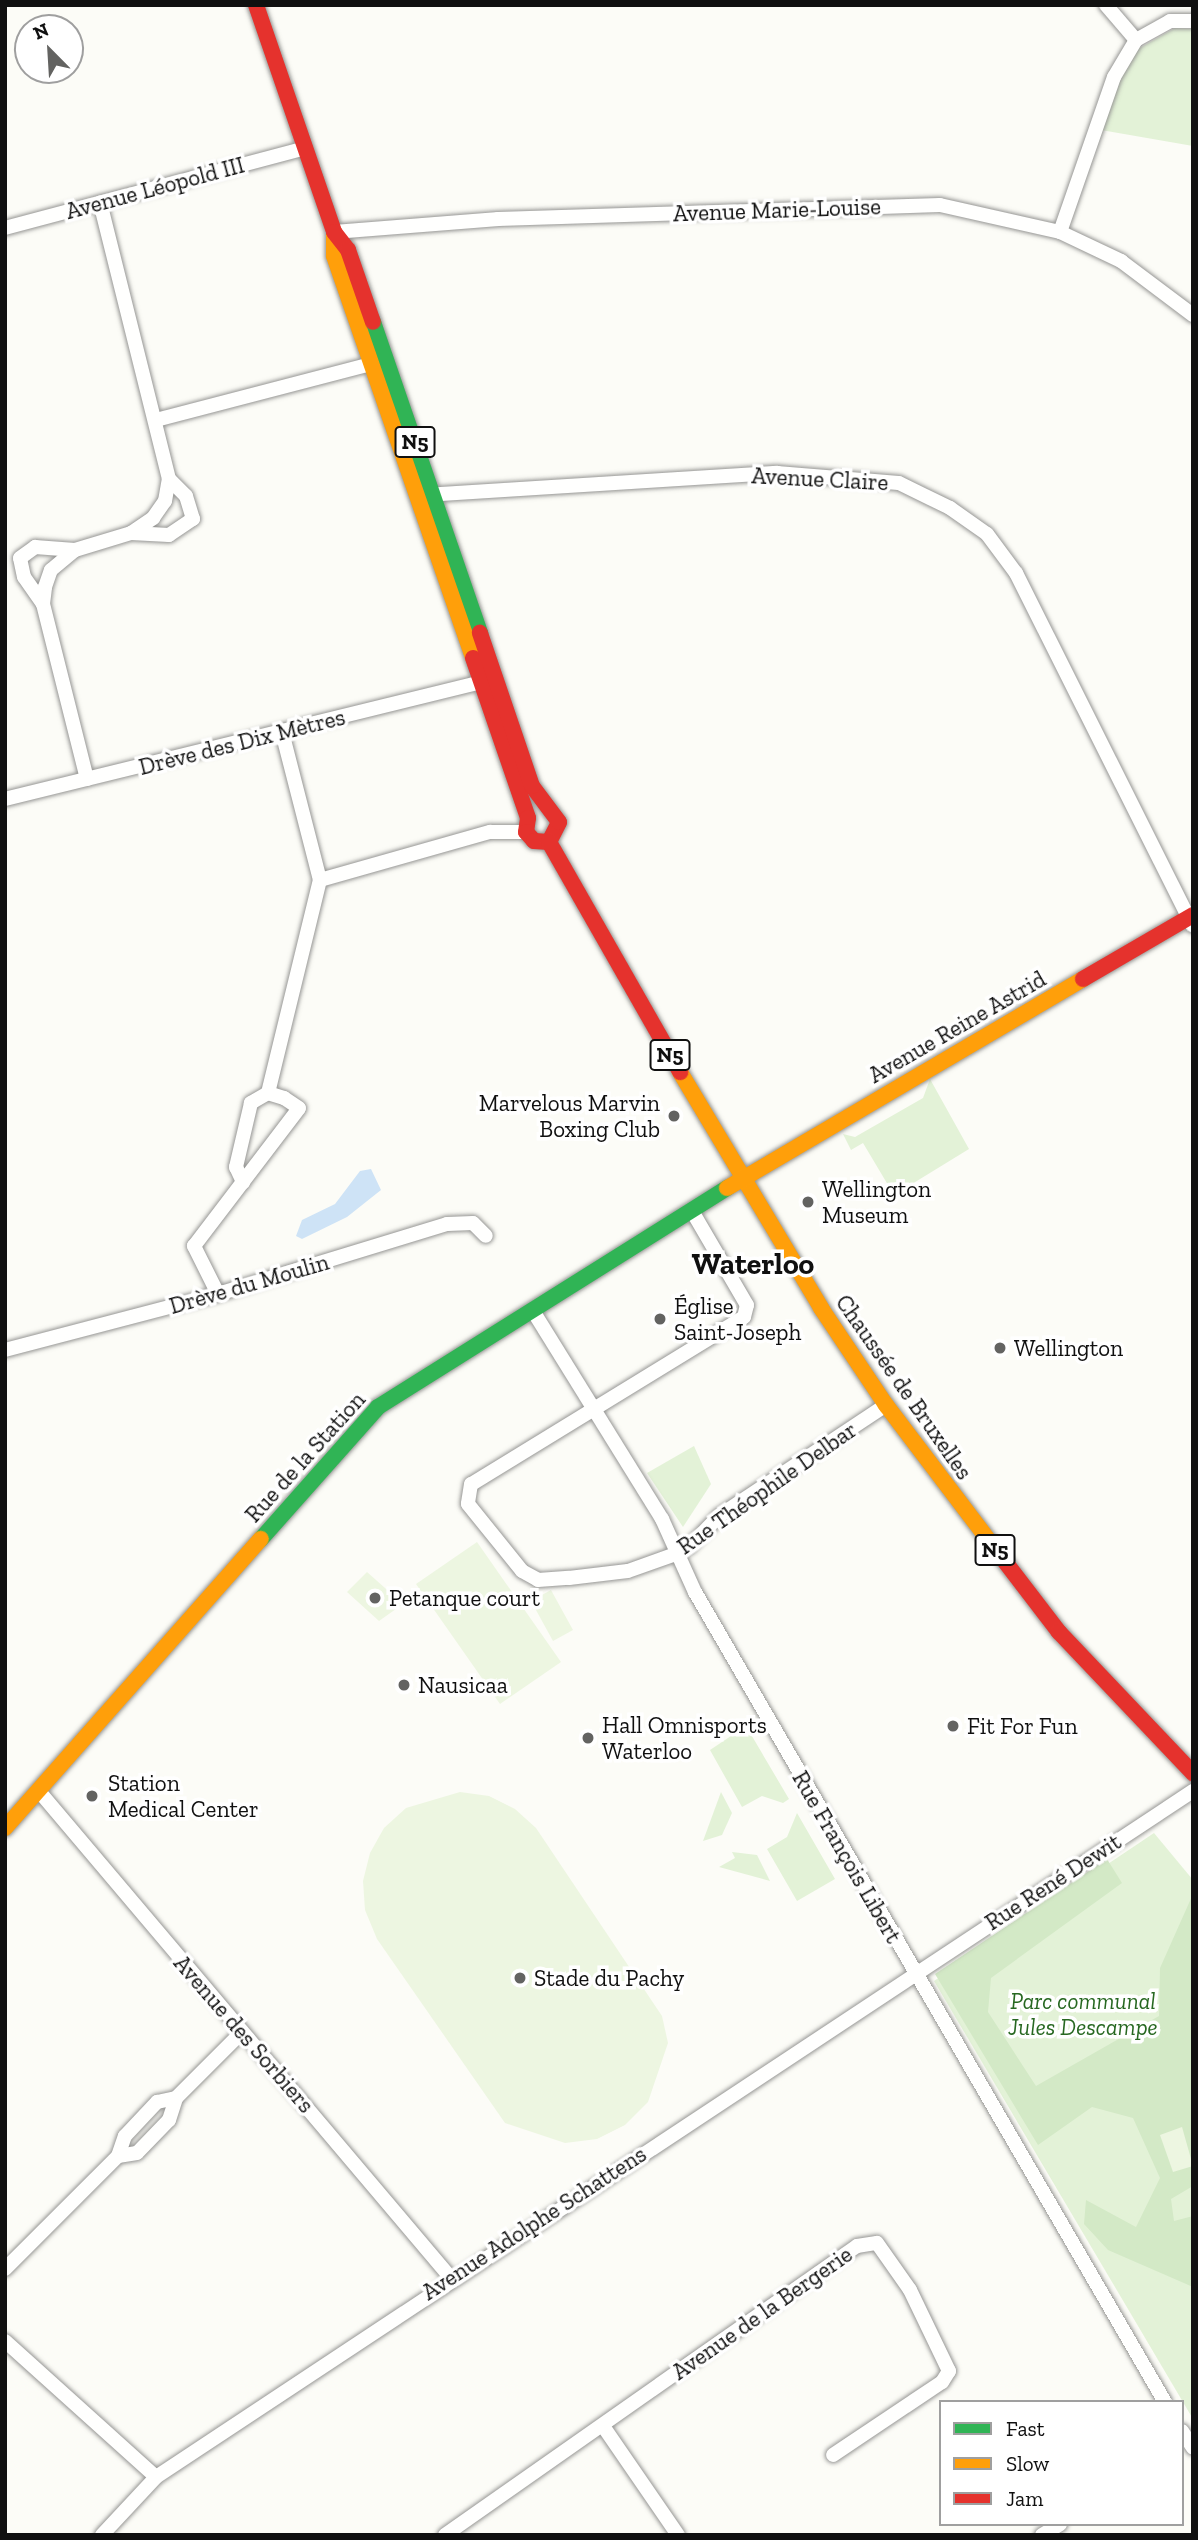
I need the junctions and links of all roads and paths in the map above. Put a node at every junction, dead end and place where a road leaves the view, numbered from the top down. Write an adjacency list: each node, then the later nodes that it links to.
1 (256, 5): 5 (main road, Chaussée de Bruxelles / N5)
2 (1106, 5): 4 (street)
3 (1193, 21): 4 (street)
4 (1136, 40): 9 (street)
5 (305, 148): 6 (street, Avenue Léopold III); 8 (main road, Chaussée de Bruxelles / N5)
6 (100, 202): 7 (street, Avenue Léopold III); 12 (street)
7 (5, 228)
8 (334, 232): 9 (street, Avenue Marie-Louise); 11 (main road, Chaussée de Bruxelles / N5)
9 (1060, 232): 10 (street, Avenue Marie-Louise)
10 (1193, 315)
11 (378, 362): 12 (street); 14 (main road, Chaussée de Bruxelles / N5)
12 (156, 419): 13 (street)
13 (169, 479): 15 (street); 15 (street)
14 (424, 495): 18 (main road, Chaussée de Bruxelles / N5); 19 (main road, Chaussée de Bruxelles / N5); 28 (street, Avenue Claire)
15 (131, 533): 16 (street)
16 (75, 550): 17 (street); 17 (street)
17 (43, 604): 22 (street)
18 (488, 656): 19 (main road); 20 (main road, Chaussée de Bruxelles / N5)
19 (479, 682): 20 (main road, Chaussée de Bruxelles / N5); 21 (street, Drève des Dix Mètres); 25 (main road, Chaussée de Bruxelles / N5)
20 (513, 731): 24 (main road, Chaussée de Bruxelles / N5)
21 (282, 732): 22 (street, Drève des Dix Mètres); 27 (street)
22 (87, 779): 23 (street, Drève des Dix Mètres)
23 (5, 799)
24 (548, 811): 25 (main road); 26 (main road, Chaussée de Bruxelles / N5)
25 (527, 825): 26 (main road); 27 (street)
26 (550, 842): 30 (main road, Chaussée de Bruxelles / N5)
27 (320, 880): 29 (street)
28 (1191, 920): 30 (main road, Avenue Reine Astrid)
29 (268, 1093): 31 (street); 31 (street)
30 (743, 1178): 32 (main road, Rue de la Station); 37 (main road, Chaussée de Bruxelles / N5)
31 (243, 1182): 34 (street)
32 (692, 1211): 35 (main road, Rue de la Station); 38 (street, Rue Théophile Delbar)
33 (486, 1236): 34 (street, Drève du Moulin)
34 (218, 1294): 36 (street, Drève du Moulin)
35 (533, 1311): 38 (street, Rue François Libert); 41 (main road, Rue de la Station)
36 (5, 1350)
37 (886, 1405): 39 (street, Rue Théophile Delbar); 40 (main road, Chaussée de Bruxelles / N5)
38 (592, 1407): 39 (street, Rue François Libert); 39 (street, Rue Théophile Delbar)
39 (673, 1555): 44 (street, Rue François Libert)
40 (1193, 1773)
41 (38, 1790): 43 (main road, Rue de la Station); 45 (street, Avenue des Sorbiers)
42 (1193, 1791): 44 (street, Rue René Dewit)
43 (5, 1828)
44 (914, 1974): 49 (street, Avenue Adolphe Schattens); 51 (street, Rue François Libert)
45 (242, 2032): 46 (street); 49 (street, Avenue des Sorbiers)
46 (176, 2098): 47 (street); 47 (street)
47 (118, 2156): 48 (street)
48 (5, 2269)
49 (450, 2277): 54 (street, Avenue Adolphe Schattens)
50 (5, 2341): 54 (street)
51 (1164, 2400)
52 (603, 2426): 53 (street, Avenue de la Bergerie); 56 (street, Avenue de la Bergerie); 57 (street)
53 (833, 2455)
54 (156, 2477): 55 (street, Avenue Adolphe Schattens)
55 (102, 2535)
56 (445, 2535)
57 (678, 2535)

